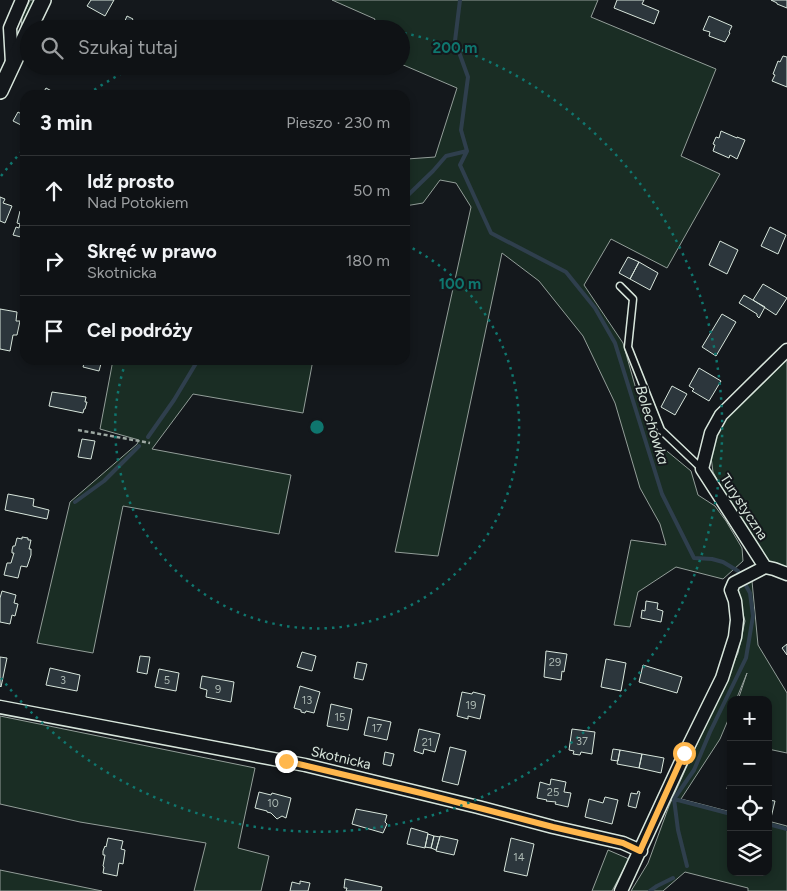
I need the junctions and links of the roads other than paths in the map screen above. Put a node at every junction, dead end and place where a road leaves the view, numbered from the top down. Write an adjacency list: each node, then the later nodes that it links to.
1 (22, 0): 5 (street)
2 (43, 0): 3 (street)
3 (33, 20)
4 (20, 47): 5 (street)
5 (12, 63): 6 (street)
6 (0, 91)
7 (620, 286): 9 (lane)
8 (787, 350): 9 (street, Turystyczna)
9 (702, 469): 10 (street, Turystyczna)
10 (765, 567): 11 (street); 13 (street)
11 (787, 574)
12 (0, 707): 13 (street, Skotnicka)
13 (640, 851): 14 (street)
14 (622, 891)

